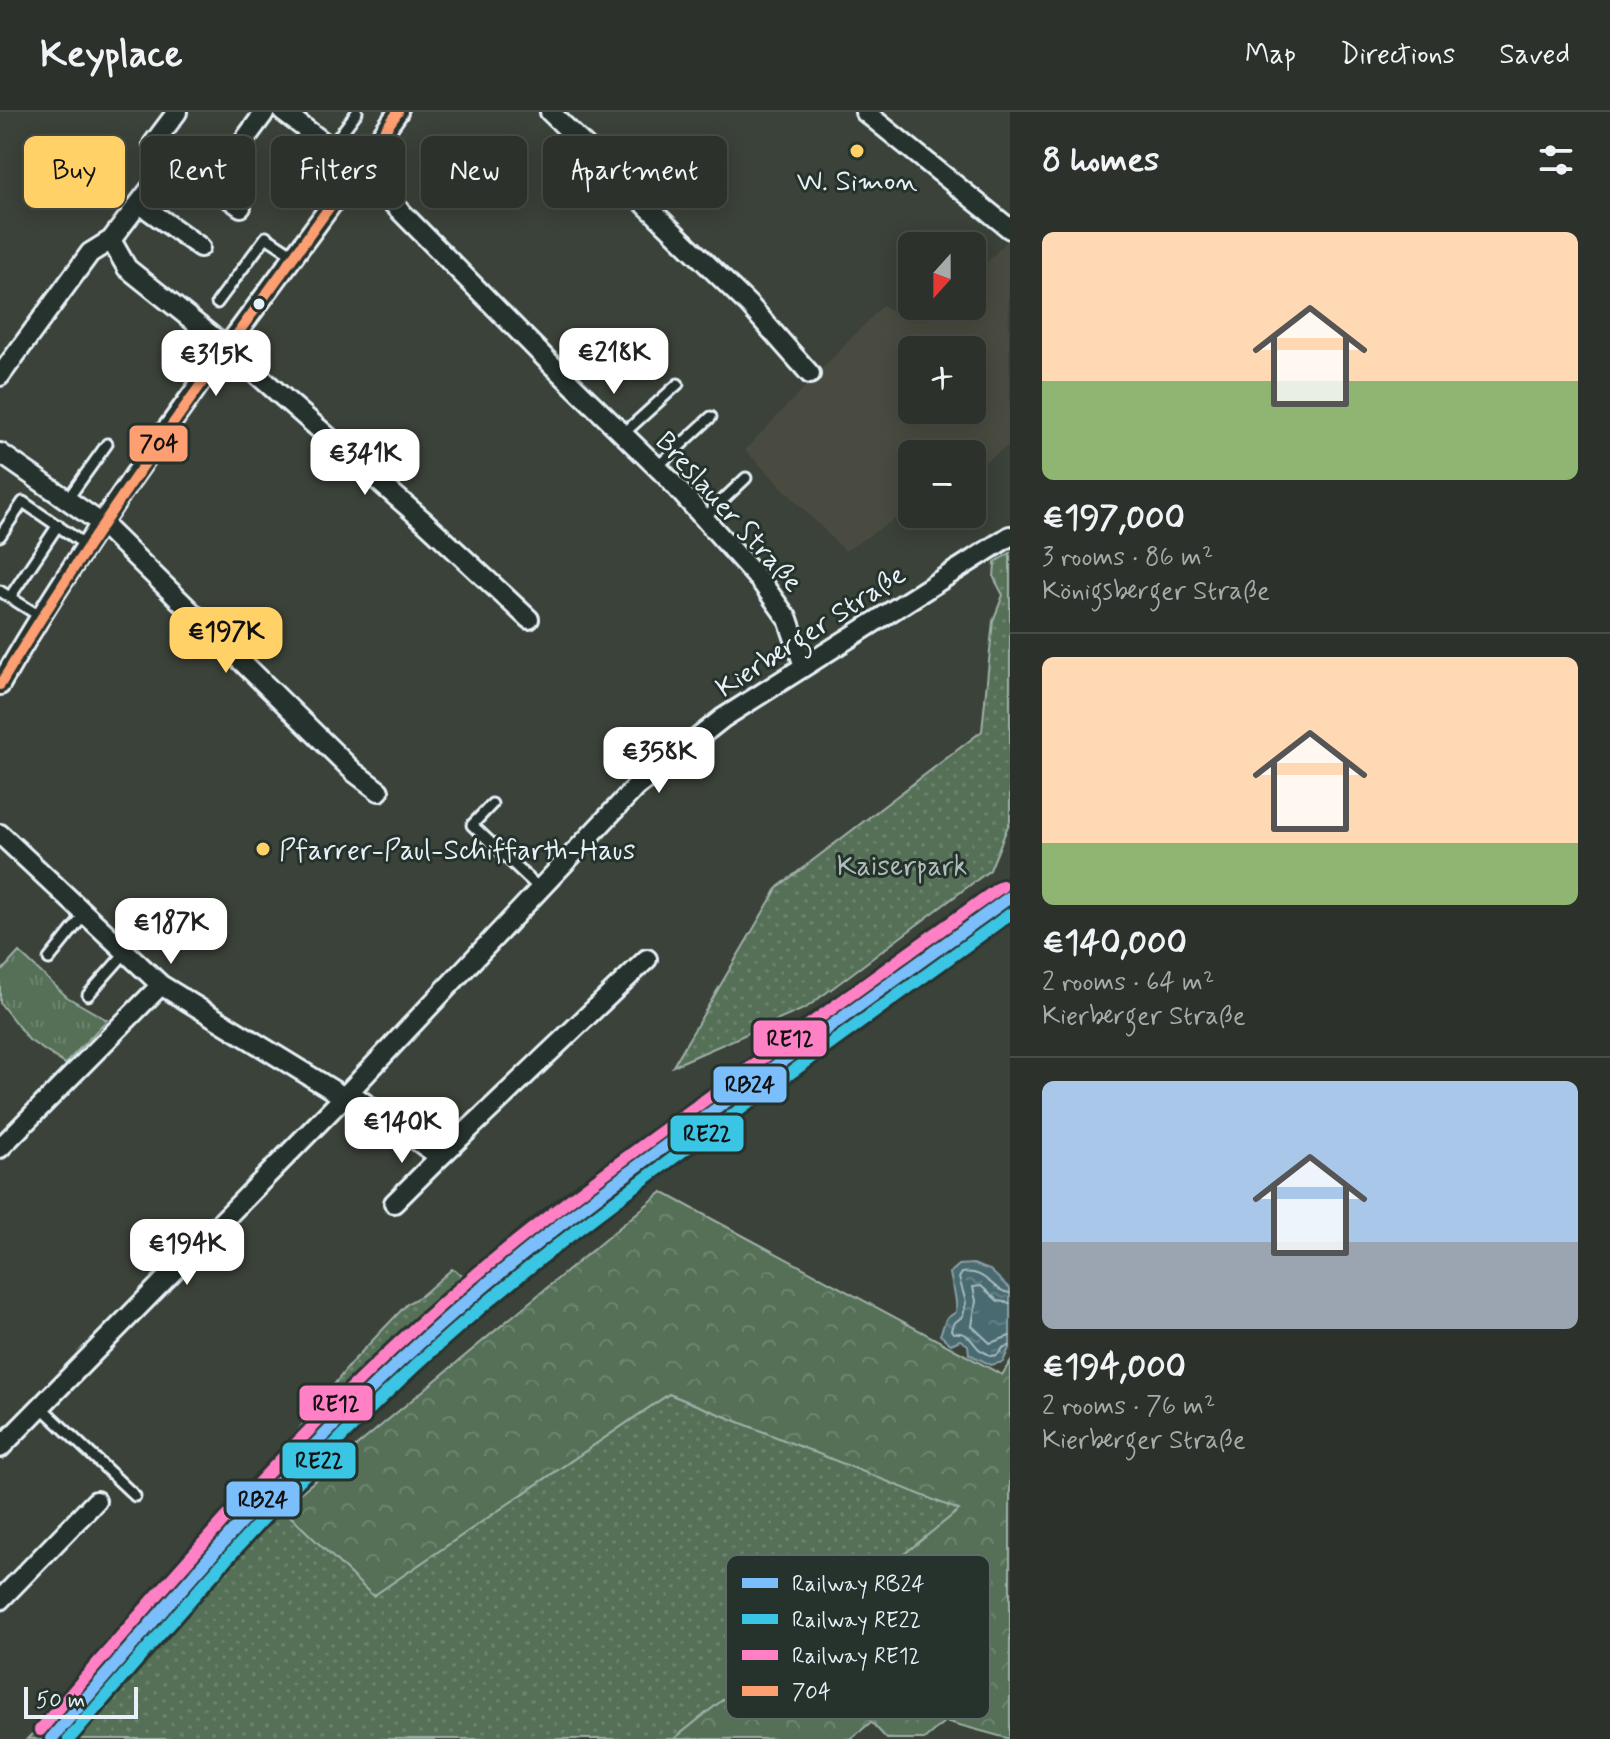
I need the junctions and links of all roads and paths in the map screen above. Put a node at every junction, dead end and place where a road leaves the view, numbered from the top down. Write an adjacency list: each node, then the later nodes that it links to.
1 (177, 112): 8 (street)
2 (265, 112): 9 (street)
3 (283, 112): 10 (street, Breslauer Straße)
4 (357, 112): 11 (lane)
5 (550, 112): 22 (street)
6 (865, 112): 16 (street)
7 (390, 115): 12 (street)
8 (159, 136)
9 (247, 136)
10 (316, 136)
11 (339, 136)
12 (377, 136)
13 (140, 204): 17 (street); 18 (street)
14 (329, 208): 19 (street)
15 (398, 208): 26 (street, Breslauer Straße)
16 (1010, 229)
17 (111, 240): 21 (street); 23 (street)
18 (200, 247)
19 (295, 256): 20 (lane); 21 (street)
20 (217, 303)
21 (227, 348): 33 (street); 41 (street)
22 (810, 374)
23 (0, 376)
24 (678, 384): 26 (lane)
25 (711, 417): 29 (lane)
26 (623, 434): 29 (street, Breslauer Straße)
27 (107, 444): 31 (lane)
28 (0, 453): 31 (street)
29 (657, 467): 32 (street, Breslauer Straße)
30 (746, 478): 32 (lane)
31 (67, 500): 33 (street)
32 (704, 518): 42 (street, Breslauer Straße)
33 (102, 524): 37 (street); 44 (street)
34 (58, 525): 35 (lane); 37 (lane); 39 (lane)
35 (0, 536)
36 (1010, 536): 42 (street, Kierberger Straße)
37 (87, 546): 40 (street)
38 (0, 591): 39 (lane)
39 (10, 597): 40 (lane)
40 (41, 617): 43 (street)
41 (529, 619)
42 (804, 666): 47 (street, Kierberger Straße)
43 (5, 677)
44 (379, 791)
45 (492, 804): 47 (lane)
46 (0, 834): 48 (street)
47 (540, 889): 54 (street, Kierberger Straße)
48 (85, 914): 49 (street); 50 (lane)
49 (126, 952): 52 (street); 53 (lane)
50 (49, 959)
51 (647, 959): 56 (street)
52 (161, 985): 54 (street); 55 (street)
53 (88, 995)
54 (347, 1094): 56 (street); 58 (street, Kierberger Straße)
55 (0, 1148)
56 (440, 1157): 57 (street)
57 (394, 1203)
58 (41, 1407): 59 (street, Kierberger Straße); 60 (lane)
59 (0, 1448)
60 (135, 1496)
61 (96, 1501): 62 (street)
62 (0, 1600)

